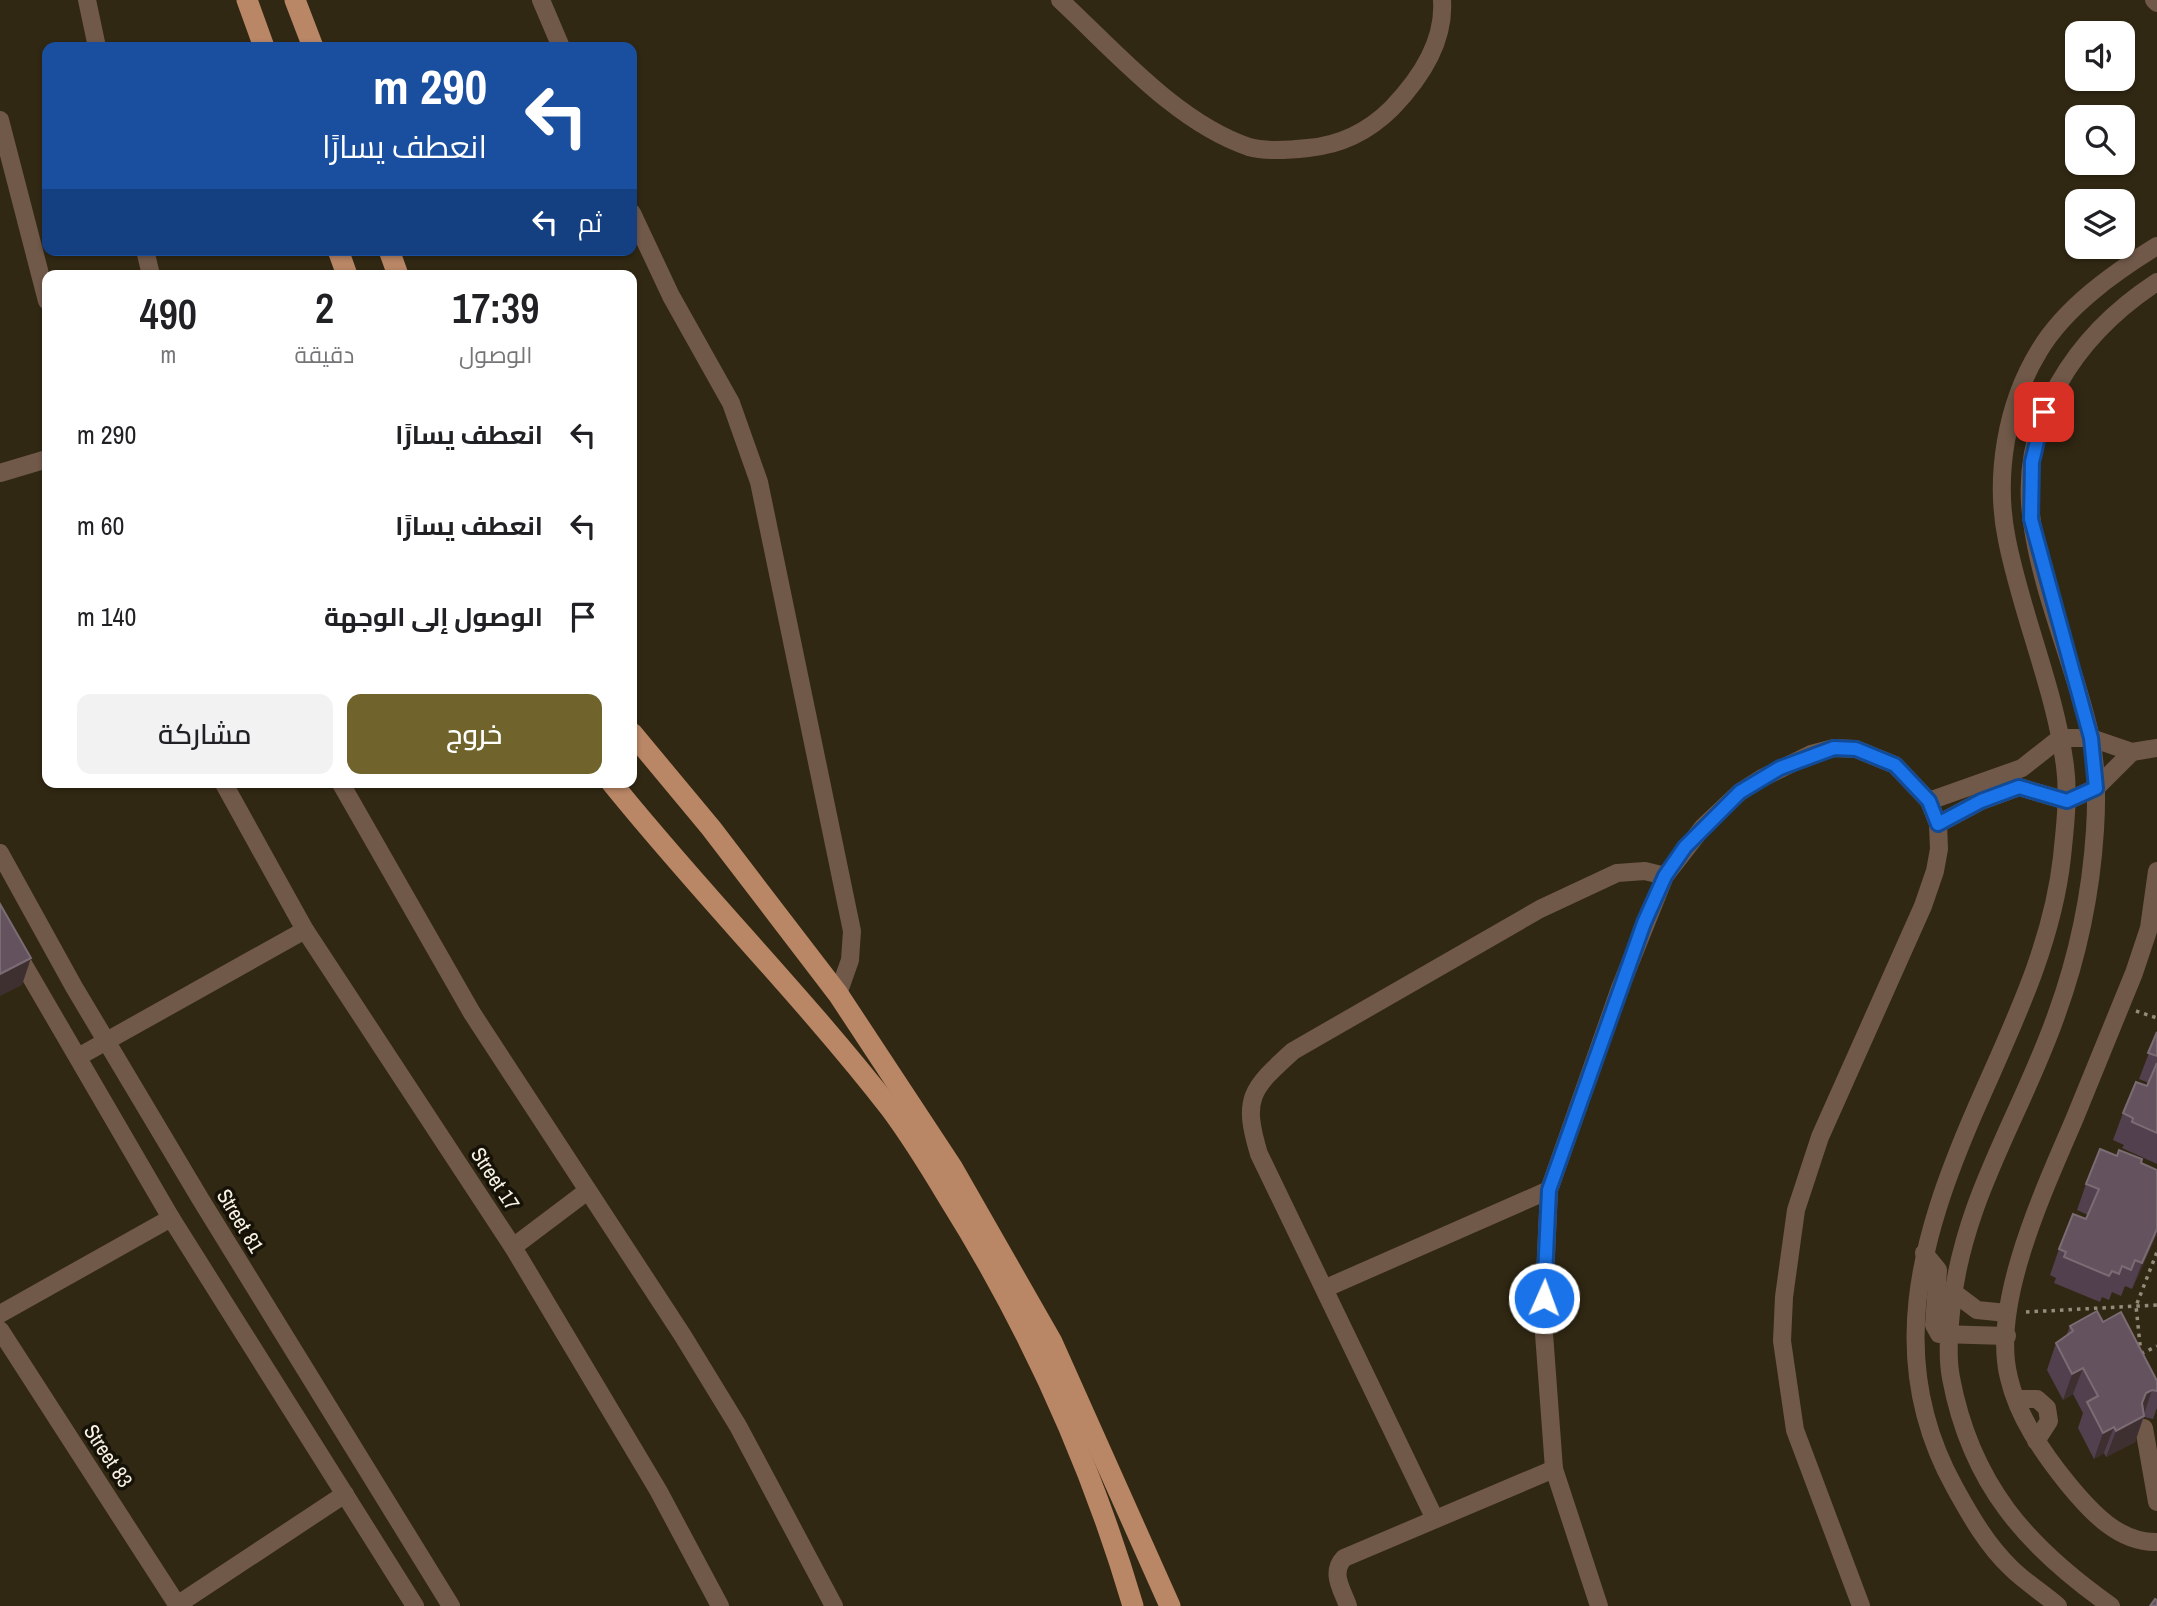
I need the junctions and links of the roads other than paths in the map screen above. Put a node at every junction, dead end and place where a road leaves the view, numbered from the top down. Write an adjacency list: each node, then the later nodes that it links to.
1 (87, 0): 7 (street)
2 (247, 0): 8 (main road)
3 (295, 0): 9 (main road)
4 (541, 0): 10 (street)
5 (1060, 0): 6 (street)
6 (1442, 0)
7 (96, 42)
8 (262, 42)
9 (311, 42)
10 (559, 42)
11 (0, 120): 14 (street)
12 (637, 224): 35 (street)
13 (2157, 246): 18 (street)
14 (42, 282)
15 (2157, 282): 19 (street)
16 (42, 460): 17 (street)
17 (0, 473)
18 (2060, 738): 19 (street); 27 (street); 28 (street)
19 (2091, 738): 22 (street); 26 (street)
20 (637, 739): 35 (main road)
21 (2157, 748): 22 (street)
22 (2132, 752): 26 (street)
23 (226, 788): 34 (street, Street 17)
24 (343, 788): 39 (street)
25 (616, 788): 66 (main road)
26 (2096, 788): 28 (street); 44 (street)
27 (1929, 801): 29 (street); 32 (street)
28 (2067, 801): 29 (street); 42 (street)
29 (1938, 824): 70 (street)
30 (0, 853): 36 (street, Street 81)
31 (2157, 872): 46 (street)
32 (1665, 876): 38 (street); 43 (street)
33 (0, 924): 37 (street)
34 (305, 930): 36 (street); 41 (street, Street 17)
35 (838, 994): 67 (main road)
36 (106, 1040): 37 (street); 49 (street, Street 81)
37 (78, 1057): 40 (street)
38 (1549, 1190): 43 (street); 54 (street)
39 (586, 1192): 41 (street); 65 (street)
40 (171, 1218): 45 (street); 50 (street)
41 (513, 1247): 64 (street, Street 17)
42 (1924, 1253): 48 (street); 60 (street)
43 (1326, 1288): 57 (street)
44 (1953, 1292): 46 (street); 48 (street)
45 (0, 1314)
46 (2007, 1325): 48 (street); 51 (street)
47 (0, 1330): 61 (street, Street 83)
48 (1950, 1330): 59 (street)
49 (295, 1355): 50 (street); 63 (street, Street 81)
50 (268, 1373): 55 (street)
51 (2016, 1399): 53 (street); 53 (street)
52 (2144, 1427): 56 (street)
53 (2036, 1441): 58 (street)
54 (1554, 1469): 57 (street); 69 (street)
55 (345, 1494): 61 (street); 62 (street)
56 (2157, 1502)
57 (1434, 1517): 68 (street)
58 (2157, 1542)
59 (2069, 1577): 60 (street); 71 (street)
60 (2049, 1603)
61 (178, 1605)
62 (415, 1606)
63 (450, 1606)
64 (720, 1606)
65 (834, 1606)
66 (1133, 1606)
67 (1170, 1606)
68 (1348, 1606)
69 (1599, 1606)
70 (1861, 1606)
71 (2111, 1606)

